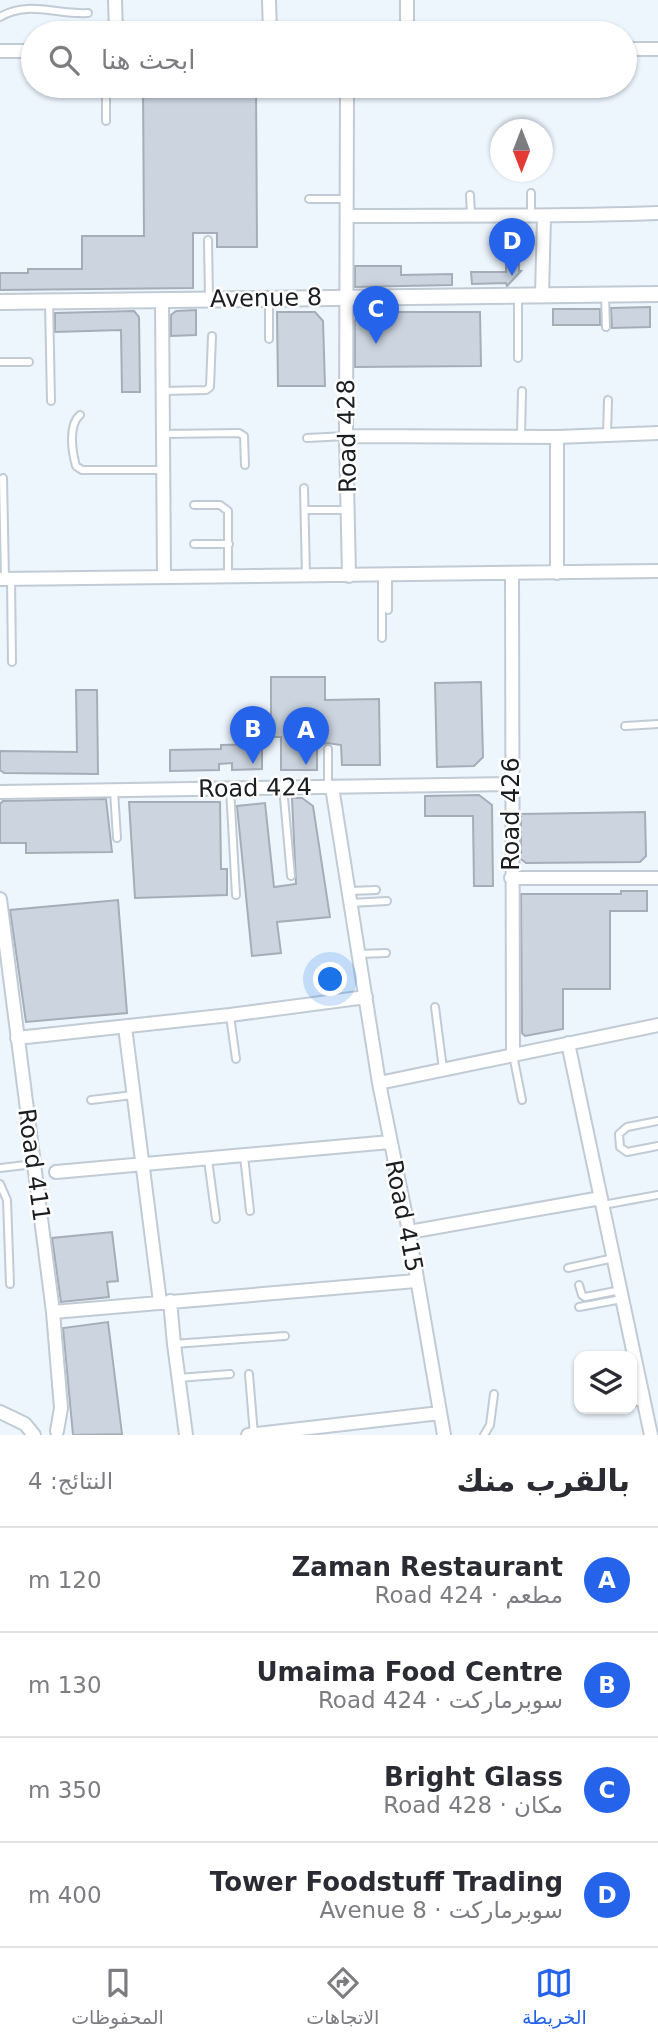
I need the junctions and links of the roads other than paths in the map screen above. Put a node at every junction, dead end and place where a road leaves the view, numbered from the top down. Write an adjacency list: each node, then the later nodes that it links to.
1 (115, 0): 6 (street)
2 (269, 0): 7 (street)
3 (407, 0): 8 (street)
4 (88, 13): 5 (lane)
5 (0, 17)
6 (116, 21)
7 (270, 21)
8 (407, 21)
9 (637, 49): 10 (street)
10 (658, 49)
11 (0, 51): 12 (street)
12 (21, 51)
13 (106, 98): 15 (lane)
14 (347, 98): 19 (street, Road 428)
15 (106, 121)
16 (532, 192): 23 (lane)
17 (470, 195): 21 (lane)
18 (309, 199): 19 (lane)
19 (347, 199): 22 (street, Road 428)
20 (658, 213): 23 (street)
21 (471, 215): 22 (street); 23 (street)
22 (347, 216): 29 (street, Road 428)
23 (537, 217): 26 (street)
24 (208, 240): 30 (lane)
25 (658, 294): 27 (street, Avenue 8)
26 (542, 295): 27 (street, Avenue 8); 28 (street, Avenue 8)
27 (605, 295): 35 (lane)
28 (518, 296): 29 (street, Avenue 8); 38 (lane)
29 (345, 297): 31 (street, Avenue 8); 50 (street, Road 428)
30 (209, 298): 31 (street, Avenue 8); 32 (street, Avenue 8)
31 (269, 298): 37 (lane)
32 (162, 300): 33 (street, Avenue 8); 41 (street)
33 (49, 301): 34 (street, Avenue 8); 44 (lane)
34 (0, 302)
35 (606, 327)
36 (212, 336): 41 (lane)
37 (269, 339)
38 (518, 358)
39 (0, 362): 40 (lane)
40 (29, 362)
41 (163, 391): 46 (street)
42 (522, 391): 49 (lane)
43 (608, 400): 48 (lane)
44 (51, 401)
45 (80, 415): 54 (lane)
46 (164, 433): 53 (lane); 54 (street)
47 (658, 433): 48 (street)
48 (607, 434): 51 (street)
49 (521, 435): 50 (street); 51 (street)
50 (346, 436): 52 (lane); 59 (street, Road 428)
51 (557, 437): 64 (street)
52 (307, 438)
53 (245, 465)
54 (164, 470): 68 (street)
55 (4, 478): 70 (lane)
56 (304, 488): 58 (lane)
57 (194, 505): 61 (lane)
58 (305, 510): 59 (lane); 66 (lane)
59 (348, 510): 67 (street, Road 428)
60 (194, 544): 61 (lane)
61 (229, 544): 69 (lane)
62 (658, 571): 64 (street)
63 (512, 573): 64 (street); 65 (street); 77 (street, Road 426)
64 (557, 573)
65 (385, 575): 67 (street); 71 (lane); 72 (lane)
66 (306, 576): 67 (street); 69 (street)
67 (349, 576)
68 (164, 577): 69 (street); 70 (street)
69 (228, 577)
70 (5, 579): 73 (lane)
71 (388, 610)
72 (382, 638)
73 (12, 662)
74 (658, 724): 75 (lane)
75 (625, 726)
76 (328, 749): 79 (lane)
77 (511, 783): 79 (street, Road 424); 85 (street, Road 426)
78 (284, 787): 79 (street, Road 424); 80 (street, Road 424); 84 (lane)
79 (330, 787): 89 (street, Road 415)
80 (230, 788): 81 (street, Road 424); 88 (lane)
81 (114, 789): 82 (street, Road 424); 83 (lane)
82 (0, 792)
83 (117, 838)
84 (291, 876)
85 (512, 878): 86 (street); 102 (street, Road 426)
86 (658, 878)
87 (376, 890): 89 (lane)
88 (236, 895)
89 (350, 897): 91 (lane); 93 (street, Road 415)
90 (0, 899): 94 (street, Road 411)
91 (387, 901)
92 (386, 953): 93 (lane)
93 (359, 954): 95 (street, Road 415)
94 (6, 996): 100 (street, Road 411)
95 (366, 997): 97 (street); 105 (street, Road 415)
96 (435, 1007): 104 (lane)
97 (230, 1015): 99 (street); 103 (lane)
98 (658, 1025): 101 (street)
99 (125, 1027): 100 (street); 106 (street)
100 (17, 1038): 114 (street, Road 411)
101 (568, 1043): 102 (street); 120 (street)
102 (513, 1055): 104 (street); 108 (lane)
103 (236, 1059)
104 (443, 1069): 105 (street)
105 (379, 1083): 110 (street, Road 415)
106 (133, 1095): 107 (lane); 115 (street)
107 (91, 1100)
108 (522, 1100)
109 (658, 1121): 111 (lane)
110 (390, 1142): 112 (street); 123 (street, Road 415)
111 (658, 1146)
112 (244, 1156): 113 (street); 121 (lane)
113 (208, 1160): 115 (street); 122 (lane)
114 (34, 1164): 116 (lane); 132 (street, Road 411)
115 (144, 1164): 117 (street); 130 (street)
116 (0, 1168)
117 (56, 1172)
118 (0, 1184): 127 (lane)
119 (658, 1195): 120 (lane)
120 (602, 1201): 123 (street); 124 (street)
121 (250, 1212)
122 (216, 1219)
123 (409, 1232): 126 (street, Road 415)
124 (614, 1258): 125 (lane); 129 (street)
125 (568, 1268)
126 (416, 1281): 130 (street); 141 (street, Road 415)
127 (10, 1284)
128 (579, 1285): 129 (lane)
129 (622, 1295): 131 (lane); 139 (street)
130 (165, 1302): 132 (street); 134 (street)
131 (579, 1307)
132 (53, 1312): 142 (street, Road 411)
133 (285, 1336): 134 (lane)
134 (174, 1344): 137 (street)
135 (230, 1374): 137 (lane)
136 (249, 1374): 146 (lane)
137 (178, 1378): 144 (street)
138 (494, 1394): 149 (lane)
139 (638, 1401): 150 (street)
140 (0, 1412): 143 (street)
141 (440, 1413): 147 (street); 148 (street, Road 415)
142 (60, 1433): 143 (street)
143 (34, 1435)
144 (186, 1435)
145 (248, 1435): 146 (street)
146 (254, 1435): 147 (street)
147 (267, 1435)
148 (444, 1435)
149 (484, 1435)
150 (651, 1435)

